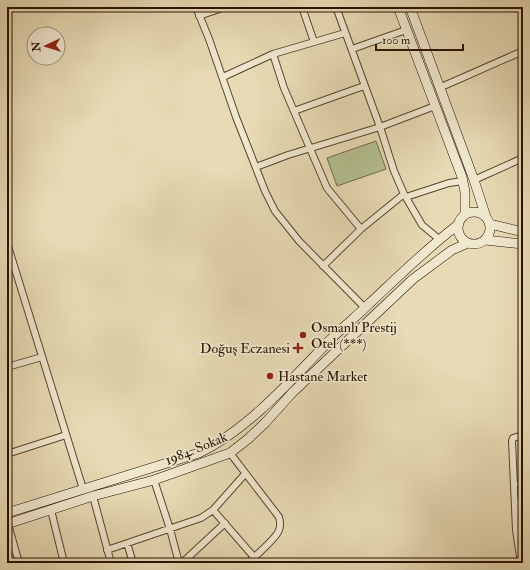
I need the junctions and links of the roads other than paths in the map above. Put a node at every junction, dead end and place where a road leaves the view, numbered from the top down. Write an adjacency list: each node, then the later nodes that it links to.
1 (196, 7): 7 (street)
2 (225, 7): 7 (street)
3 (302, 7): 10 (street)
4 (336, 7): 9 (street)
5 (398, 7): 8 (main road)
6 (410, 7): 16 (main road)
7 (199, 16): 14 (street)
8 (406, 30): 11 (street); 17 (main road)
9 (345, 33): 10 (street); 11 (street)
10 (314, 42): 13 (street)
11 (352, 49): 15 (street)
12 (523, 51): 16 (street)
13 (273, 54): 14 (street); 18 (street)
14 (223, 77): 22 (street)
15 (364, 86): 18 (street); 19 (street)
16 (439, 88): 23 (main road)
17 (435, 106): 19 (street); 24 (main road)
18 (294, 111): 20 (street)
19 (380, 127): 20 (street); 25 (street)
20 (310, 148): 22 (street); 29 (street)
21 (523, 158): 23 (street)
22 (256, 167): 36 (street)
23 (474, 180): 27 (main road)
24 (463, 181): 25 (street); 26 (main road)
25 (405, 195): 29 (street); 31 (street)
26 (465, 214): 27 (main road); 28 (main road)
27 (488, 221): 30 (main road); 32 (main road)
28 (459, 224): 31 (main road); 34 (main road)
29 (361, 229): 36 (street)
30 (523, 232)
31 (439, 239): 37 (main road)
32 (485, 240): 34 (main road); 35 (main road)
33 (7, 243): 38 (street)
34 (468, 243): 43 (main road, 1984. Sokak)
35 (523, 244)
36 (323, 266): 37 (street)
37 (365, 308): 42 (main road)
38 (42, 356): 39 (street); 40 (street)
39 (7, 367)
40 (66, 434): 44 (street); 50 (street)
41 (523, 435): 49 (street)
42 (207, 449): 45 (main road); 50 (main road)
43 (230, 453): 45 (main road, 1984. Sokak); 46 (street)
44 (7, 454)
45 (211, 460): 47 (main road, 1984. Sokak)
46 (245, 474): 55 (street); 62 (street)
47 (154, 480): 51 (main road, 1984. Sokak); 59 (street)
48 (523, 484): 49 (lane)
49 (514, 485): 53 (street)
50 (83, 489): 56 (main road)
51 (93, 496): 54 (main road, 1984. Sokak); 61 (street)
52 (523, 501): 53 (street)
53 (515, 504): 69 (street)
54 (51, 510): 58 (main road, 1984. Sokak); 64 (street)
55 (214, 510): 57 (street); 59 (street)
56 (7, 513)
57 (225, 523): 62 (street); 67 (street)
58 (7, 524): 63 (street)
59 (170, 529): 60 (street); 67 (street)
60 (126, 543): 61 (street); 66 (street)
61 (107, 550): 65 (street)
62 (254, 557): 68 (street)
63 (19, 563)
64 (64, 563)
65 (111, 563)
66 (133, 563)
67 (180, 563)
68 (248, 563)
69 (521, 563)

